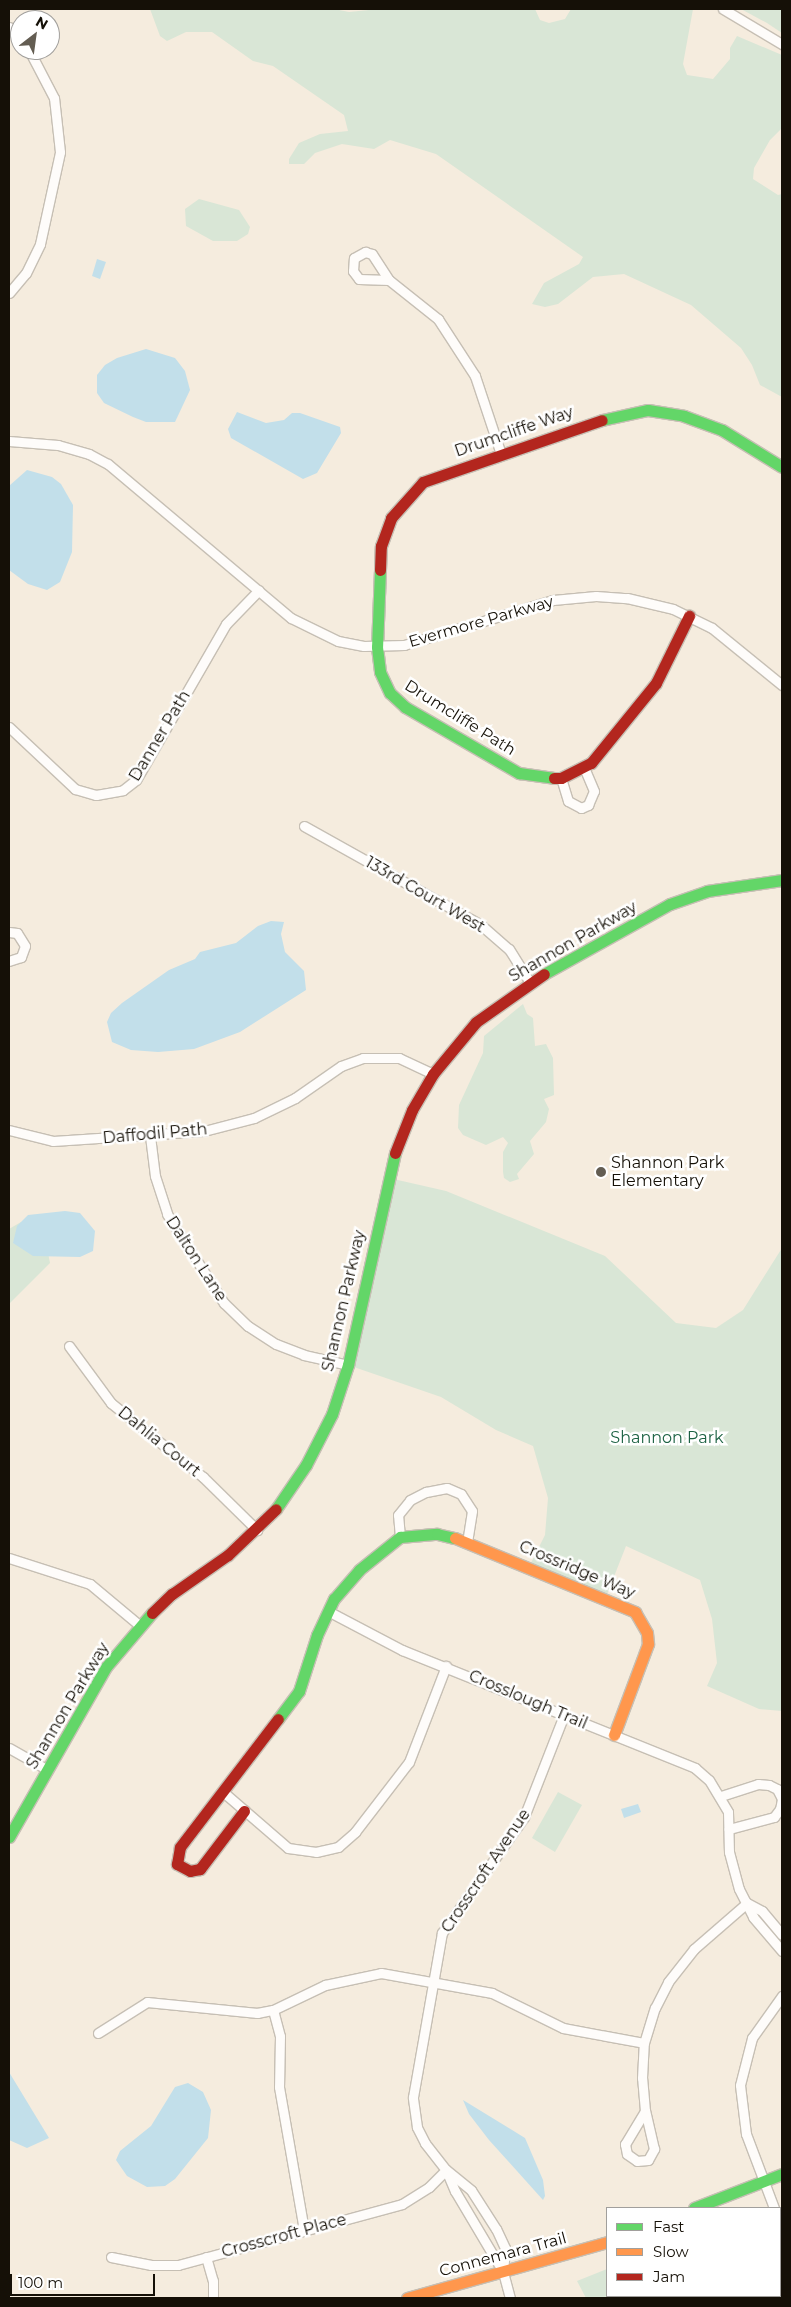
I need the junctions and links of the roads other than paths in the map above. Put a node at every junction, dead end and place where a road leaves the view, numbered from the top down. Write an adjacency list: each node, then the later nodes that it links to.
1 (723, 9): 2 (street)
2 (782, 44)
3 (35, 60): 5 (street)
4 (389, 280): 7 (street)
5 (9, 293)
6 (9, 441): 9 (street, Evermore Parkway)
7 (501, 454): 8 (street, Drumcliffe Way); 11 (street, Drumcliffe Way)
8 (782, 467)
9 (259, 590): 11 (street, Evermore Parkway); 13 (street, Danner Path)
10 (689, 616): 11 (street, Evermore Parkway); 12 (street, Evermore Parkway); 14 (street, Drumcliffe Path)
11 (377, 647): 15 (street, Drumcliffe Path)
12 (782, 685)
13 (9, 727)
14 (584, 768): 15 (street, Drumcliffe Path); 15 (street)
15 (561, 778)
16 (304, 826): 20 (street, 133rd Court West)
17 (782, 880): 20 (street, Shannon Parkway)
18 (9, 932): 19 (street)
19 (9, 961)
20 (530, 982): 21 (street, Shannon Parkway)
21 (433, 1074): 23 (street, Daffodil Path); 25 (street, Shannon Parkway)
22 (9, 1130): 23 (street, Daffodil Path)
23 (150, 1136): 25 (street, Dalton Lane)
24 (69, 1346): 26 (street, Dahlia Court)
25 (348, 1365): 26 (street, Shannon Parkway)
26 (257, 1530): 31 (street, Shannon Parkway)
27 (400, 1537): 28 (street, Crossridge Way); 28 (street); 30 (street)
28 (467, 1541): 34 (street, Crossridge Way)
29 (9, 1558): 31 (street)
30 (328, 1611): 32 (street, Crosslough Trail); 37 (street)
31 (139, 1625): 36 (street, Shannon Parkway)
32 (446, 1666): 33 (street, Crosslough Trail); 39 (street)
33 (564, 1716): 34 (street, Crosslough Trail); 45 (street, Crosscroft Avenue)
34 (614, 1735): 38 (street, Crosslough Trail)
35 (9, 1748): 36 (street)
36 (48, 1770): 41 (street, Shannon Parkway)
37 (222, 1791): 39 (street); 39 (street)
38 (720, 1796): 40 (street, Crosslough Trail); 40 (street)
39 (244, 1811)
40 (729, 1829): 42 (street, Crosslough Trail)
41 (9, 1837)
42 (748, 1903): 43 (street, Crosslough Trail); 44 (street, Crosslough Trail); 49 (street)
43 (782, 1935)
44 (782, 1951)
45 (432, 1981): 47 (street); 49 (street); 51 (street, Crosscroft Avenue)
46 (782, 1996): 53 (street)
47 (273, 2010): 48 (street); 56 (street)
48 (98, 2034)
49 (644, 2043): 50 (street)
50 (645, 2111): 50 (street)
51 (446, 2170): 56 (street, Crosscroft Place); 60 (street, Crosscroft Avenue); 60 (street, Crosscroft Avenue)
52 (782, 2174): 53 (street)
53 (763, 2182): 54 (street); 55 (street)
54 (697, 2207)
55 (774, 2207)
56 (304, 2230): 59 (street, Crosscroft Place)
57 (606, 2242): 60 (street, Connemara Trail)
58 (111, 2257): 59 (street, Crosscroft Place)
59 (206, 2257): 61 (street)
60 (503, 2272): 62 (street, Connemara Trail); 63 (street)
61 (213, 2298)
62 (407, 2298)
63 (510, 2298)

